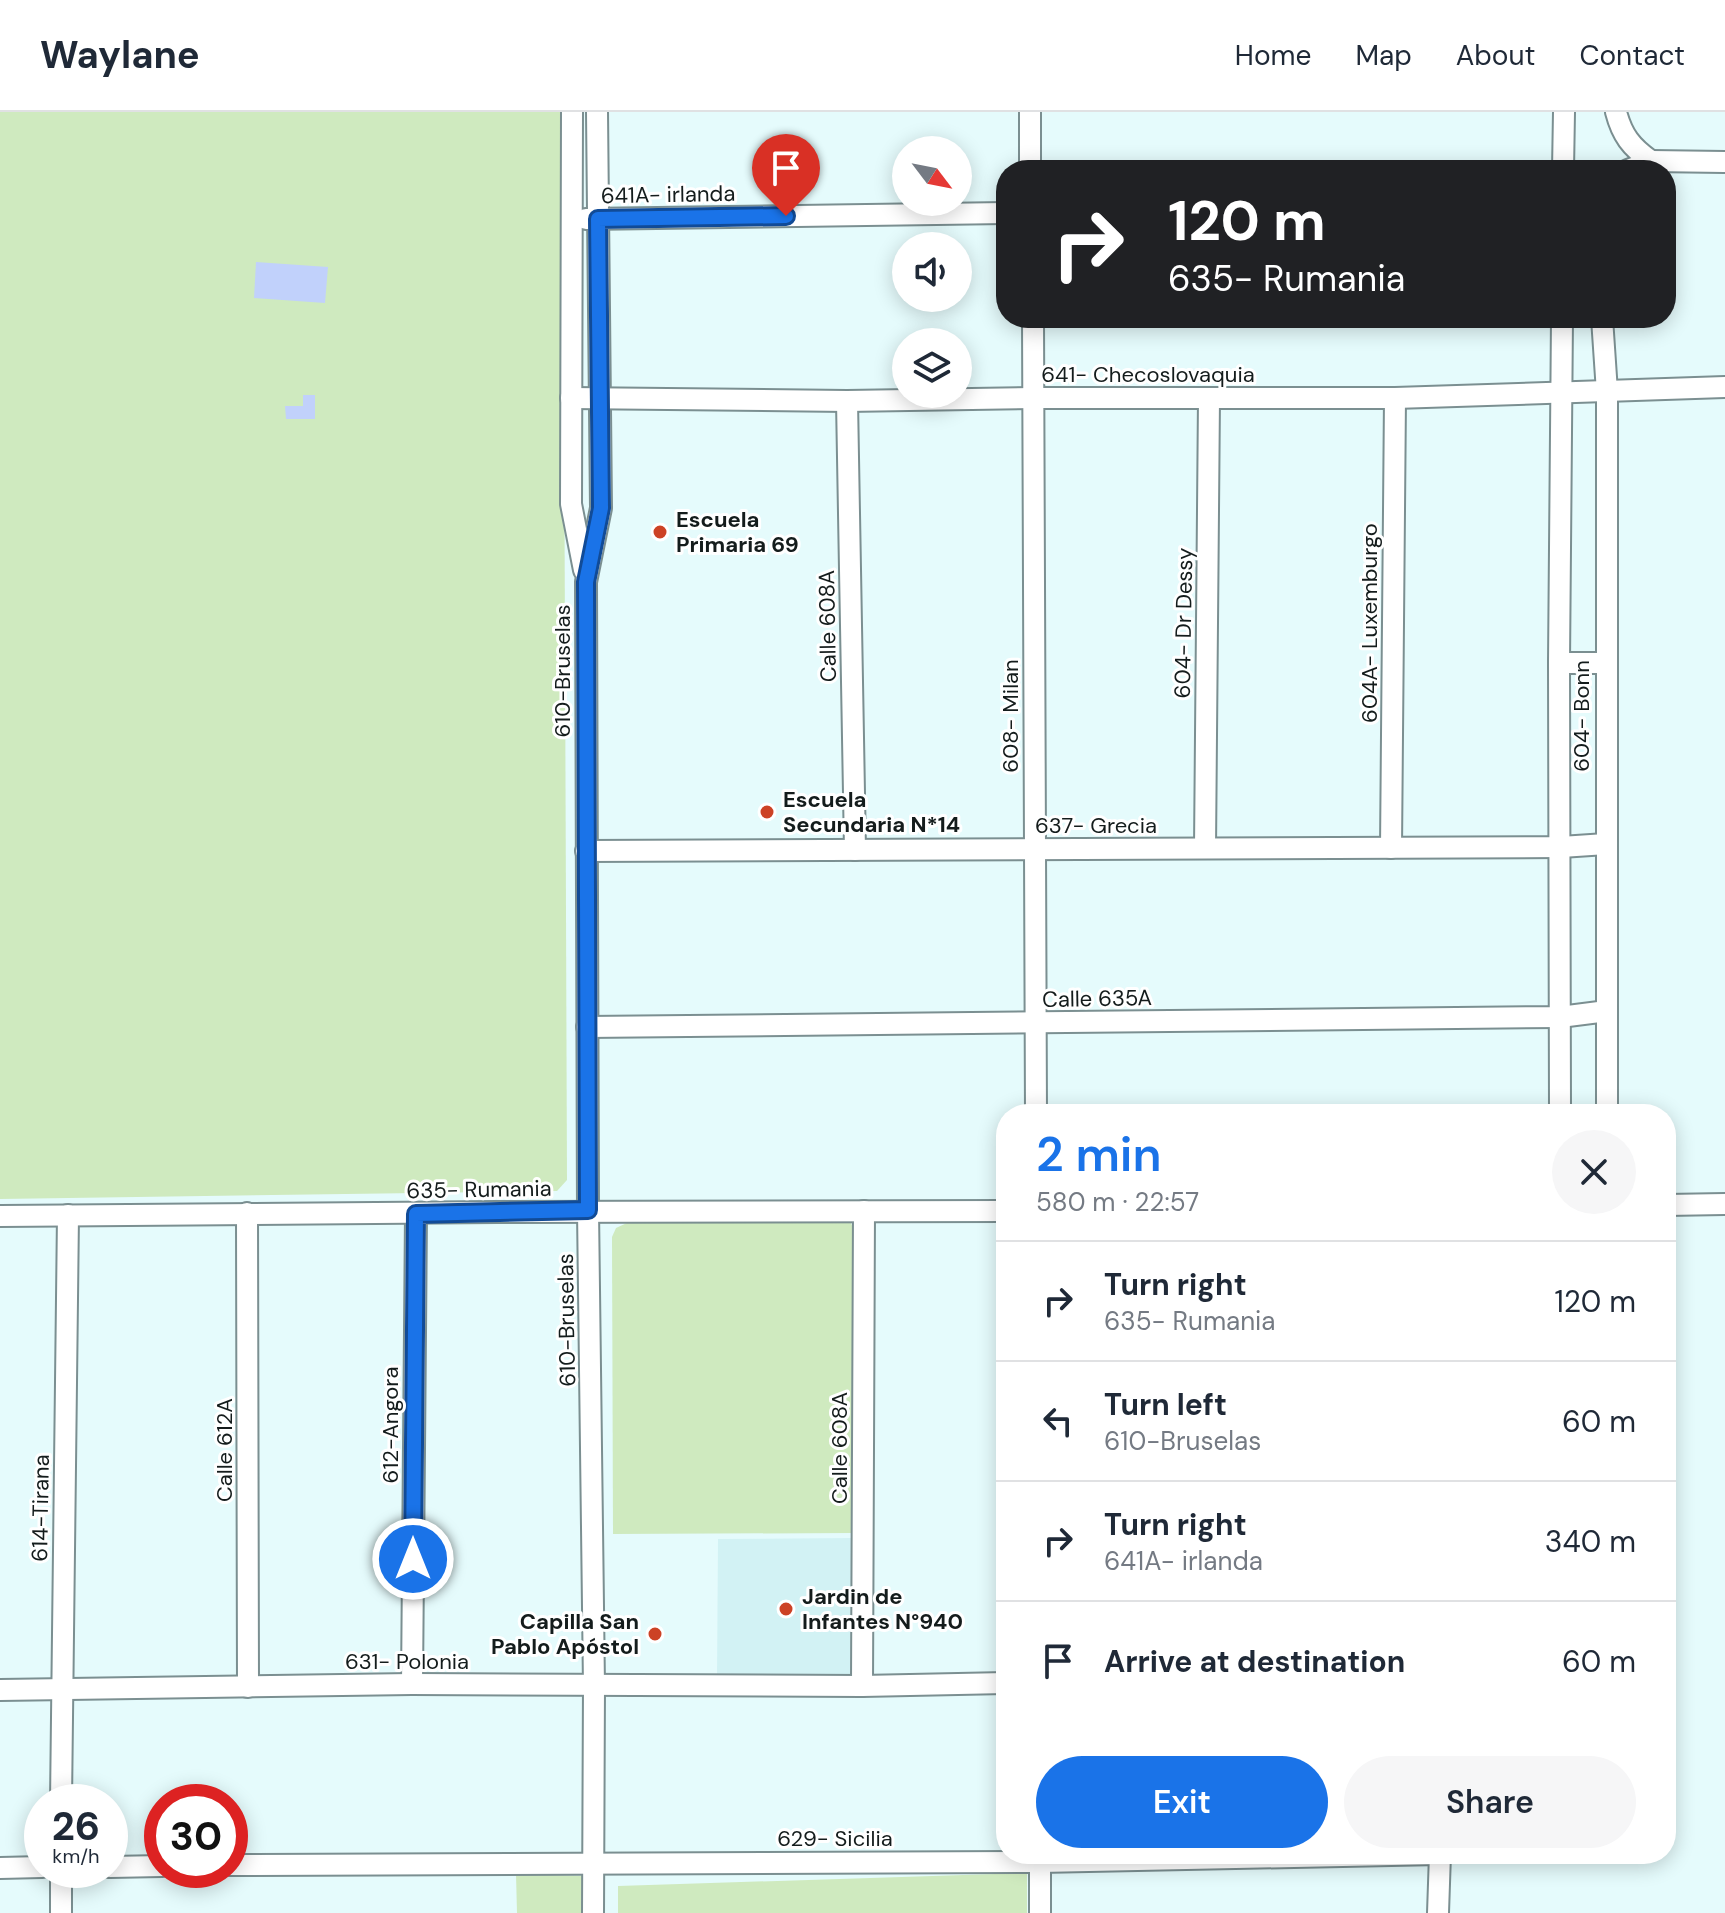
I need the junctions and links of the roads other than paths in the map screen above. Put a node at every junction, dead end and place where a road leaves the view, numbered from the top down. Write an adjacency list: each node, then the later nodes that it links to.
1 (572, 112): 12 (street, 610-Bruselas)
2 (597, 112): 13 (street, 610-Bruselas)
3 (1030, 112): 6 (street)
4 (1564, 112): 7 (street)
5 (1616, 112): 8 (street)
6 (1030, 160)
7 (1563, 160)
8 (1650, 160)
9 (1676, 161): 10 (street)
10 (1725, 162)
11 (996, 213): 13 (street, 641A- irlanda)
12 (571, 219): 13 (street, 641A- irlanda); 21 (street, 610-Bruselas)
13 (598, 219): 20 (street, 610-Bruselas)
14 (1033, 328): 22 (street, 608- Milan)
15 (1562, 328): 19 (street, 604- Bonn)
16 (1603, 328): 18 (street, 604- Bonn)
17 (1725, 387): 18 (street, 641- Checoslovaquia)
18 (1607, 392): 19 (street, 641- Checoslovaquia); 28 (street, 604- Bonn)
19 (1561, 394): 24 (street, 641- Checoslovaquia); 27 (street, 604- Bonn)
20 (599, 396): 21 (street, 641- Checoslovaquia); 25 (street, 641- Checoslovaquia); 26 (street, 610-Bruselas)
21 (571, 398): 26 (street, 610-Bruselas)
22 (1034, 398): 23 (street, 641- Checoslovaquia); 25 (street, 641- Checoslovaquia); 33 (street, 608- Milan)
23 (1209, 398): 24 (street, 641- Checoslovaquia); 31 (street, 604- Dr Dessy)
24 (1395, 398): 32 (street, 604A- Luxemburgo)
25 (847, 401): 34 (street, Calle 608A)
26 (586, 582): 35 (street, 610-Bruselas)
27 (1559, 663): 28 (street); 30 (street, 604- Bonn)
28 (1605, 663): 29 (street, 604- Bonn)
29 (1606, 844): 30 (street, 637- Grecia); 36 (street, 604- Bonn)
30 (1561, 847): 32 (street, 637- Grecia); 37 (street, 604- Bonn)
31 (1205, 848): 32 (street, 637- Grecia); 33 (street, 637- Grecia)
32 (1391, 848)
33 (1034, 849): 34 (street, 637- Grecia); 38 (street, 608- Milan)
34 (855, 850): 35 (street, 637- Grecia)
35 (586, 851): 39 (street, 610-Bruselas)
36 (1607, 1011): 37 (street, Calle 635A); 42 (street, 604- Bonn)
37 (1560, 1017): 38 (street, Calle 635A); 41 (street, 604- Bonn)
38 (1035, 1022): 39 (street, Calle 635A); 40 (street, 608- Milan)
39 (587, 1027): 45 (street, 610-Bruselas)
40 (1036, 1104)
41 (1560, 1104)
42 (1607, 1104)
43 (1725, 1204): 44 (street)
44 (1676, 1205)
45 (588, 1210): 46 (street, 635- Rumania); 49 (street, 635- Rumania); 54 (street, 610-Bruselas)
46 (864, 1211): 47 (street, 635- Rumania); 55 (street, Calle 608A)
47 (996, 1211)
48 (247, 1213): 49 (street, 635- Rumania); 50 (street, 635- Rumania); 56 (street, Calle 612A)
49 (416, 1214): 53 (street, 612-Angora)
50 (68, 1215): 51 (street, 635- Rumania); 58 (street, 614-Tirana)
51 (0, 1216)
52 (996, 1683): 55 (street, 631- Polonia)
53 (412, 1684): 54 (street, 631- Polonia); 56 (street, 631- Polonia)
54 (594, 1686): 55 (street, 631- Polonia); 61 (street, 610-Bruselas)
55 (862, 1686)
56 (248, 1687): 58 (street, 631- Polonia)
57 (0, 1690): 58 (street, 631- Polonia)
58 (61, 1690): 59 (street, 614-Tirana)
59 (61, 1784)
60 (996, 1858): 61 (street, 629- Sicilia)
61 (592, 1862): 64 (street, 629- Sicilia); 69 (street, 610-Bruselas)
62 (1040, 1864): 70 (street)
63 (1440, 1864): 71 (street)
64 (248, 1865)
65 (24, 1867): 66 (street)
66 (0, 1868)
67 (61, 1888): 68 (street)
68 (61, 1913)
69 (593, 1913)
70 (1040, 1913)
71 (1438, 1913)

